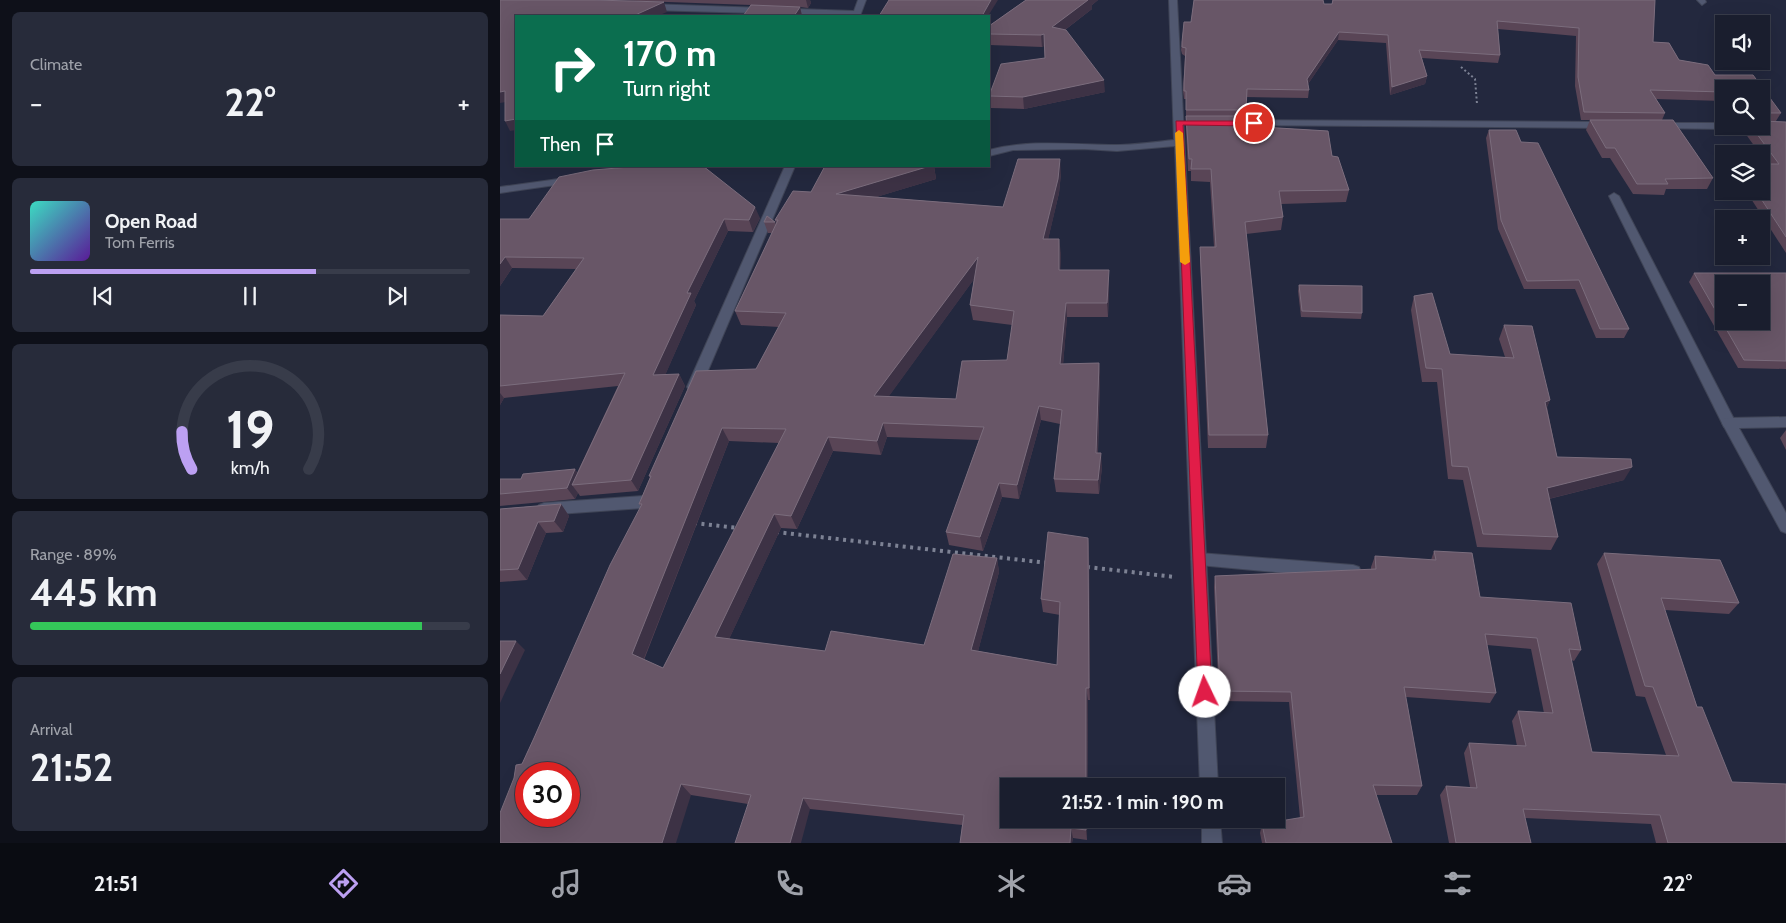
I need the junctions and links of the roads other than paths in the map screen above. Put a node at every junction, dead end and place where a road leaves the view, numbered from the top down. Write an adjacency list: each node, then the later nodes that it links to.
1 (862, 0): 4 (street)
2 (1173, 0): 9 (street)
3 (643, 7): 4 (street)
4 (857, 15)
5 (1218, 123): 6 (street)
6 (1616, 125)
7 (1646, 126): 8 (street)
8 (1715, 126)
9 (1180, 142): 10 (street); 21 (street)
10 (990, 152)
11 (790, 167): 15 (street)
12 (589, 178): 13 (street)
13 (500, 190)
14 (1614, 196): 17 (street)
15 (687, 402)
16 (1786, 422): 17 (street)
17 (1729, 423): 20 (street)
18 (529, 511): 19 (street)
19 (636, 516)
20 (1786, 527)
21 (1199, 559): 22 (street); 23 (street)
22 (1361, 572)
23 (1210, 778)
24 (1211, 828): 25 (street)
25 (1212, 843)

